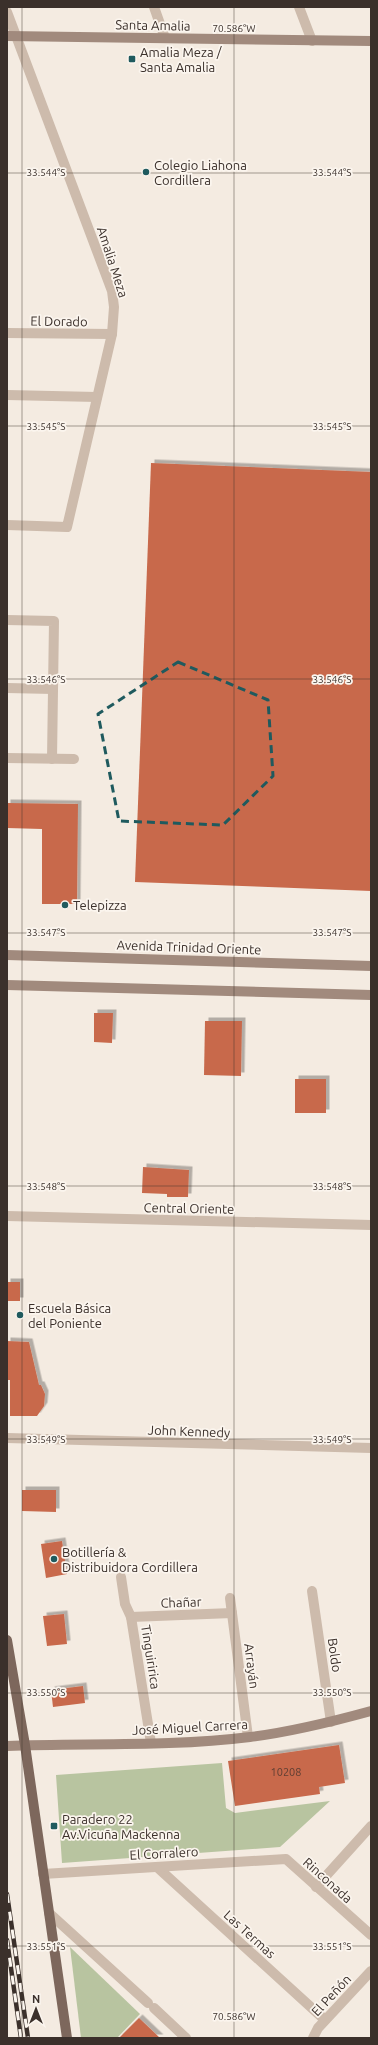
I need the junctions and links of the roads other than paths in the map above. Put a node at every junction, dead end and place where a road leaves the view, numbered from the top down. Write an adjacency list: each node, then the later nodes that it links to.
1 (154, 7): 5 (street)
2 (299, 7): 6 (street)
3 (7, 12): 4 (street, Amalia Meza)
4 (12, 36): 5 (street, Santa Amalia); 9 (street, Amalia Meza)
5 (166, 38): 6 (street, Santa Amalia)
6 (312, 40): 7 (street, Santa Amalia)
7 (371, 41)
8 (7, 333): 9 (street, El Dorado)
9 (112, 334): 11 (street, Amalia Meza)
10 (7, 395): 11 (street)
11 (97, 398): 12 (street, Amalia Meza)
12 (7, 525)
13 (7, 620): 15 (street)
14 (7, 688): 15 (street)
15 (53, 689): 17 (street)
16 (7, 758): 17 (street)
17 (52, 759): 18 (street)
18 (74, 759)
19 (7, 955): 20 (street, Avenida Trinidad Oriente)
20 (371, 966)
21 (7, 985): 22 (street)
22 (371, 995)
23 (7, 1216): 24 (street, Central Oriente)
24 (371, 1225)
25 (7, 1438): 26 (street, John Kennedy)
26 (371, 1448)
27 (121, 1577): 31 (street, Tinguiririca)
28 (312, 1592): 34 (street, Boldo)
29 (230, 1598): 30 (street, Arrayán)
30 (232, 1614): 31 (street, Chañar); 35 (street, Arrayán)
31 (131, 1617): 36 (street, Tinguiririca)
32 (7, 1640): 37 (main road)
33 (371, 1711): 34 (street, José Miguel Carrera)
34 (331, 1722): 35 (street, José Miguel Carrera)
35 (248, 1737): 36 (street, José Miguel Carrera)
36 (152, 1743): 37 (street, José Miguel Carrera)
37 (25, 1745): 38 (street, José Miguel Carrera); 42 (main road)
38 (7, 1746)
39 (371, 1826): 43 (street)
40 (286, 1859): 41 (street, El Corralero); 43 (street, Rinconada)
41 (157, 1867): 42 (street, El Corralero); 47 (street, Las Termas)
42 (44, 1874): 44 (main road)
43 (316, 1887): 45 (street, Rinconada)
44 (49, 1913): 48 (main road); 49 (street)
45 (371, 1935)
46 (371, 1971): 47 (street, El Peñón)
47 (325, 2020): 50 (street, El Peñón)
48 (67, 2038)
49 (186, 2038)
50 (313, 2038)

